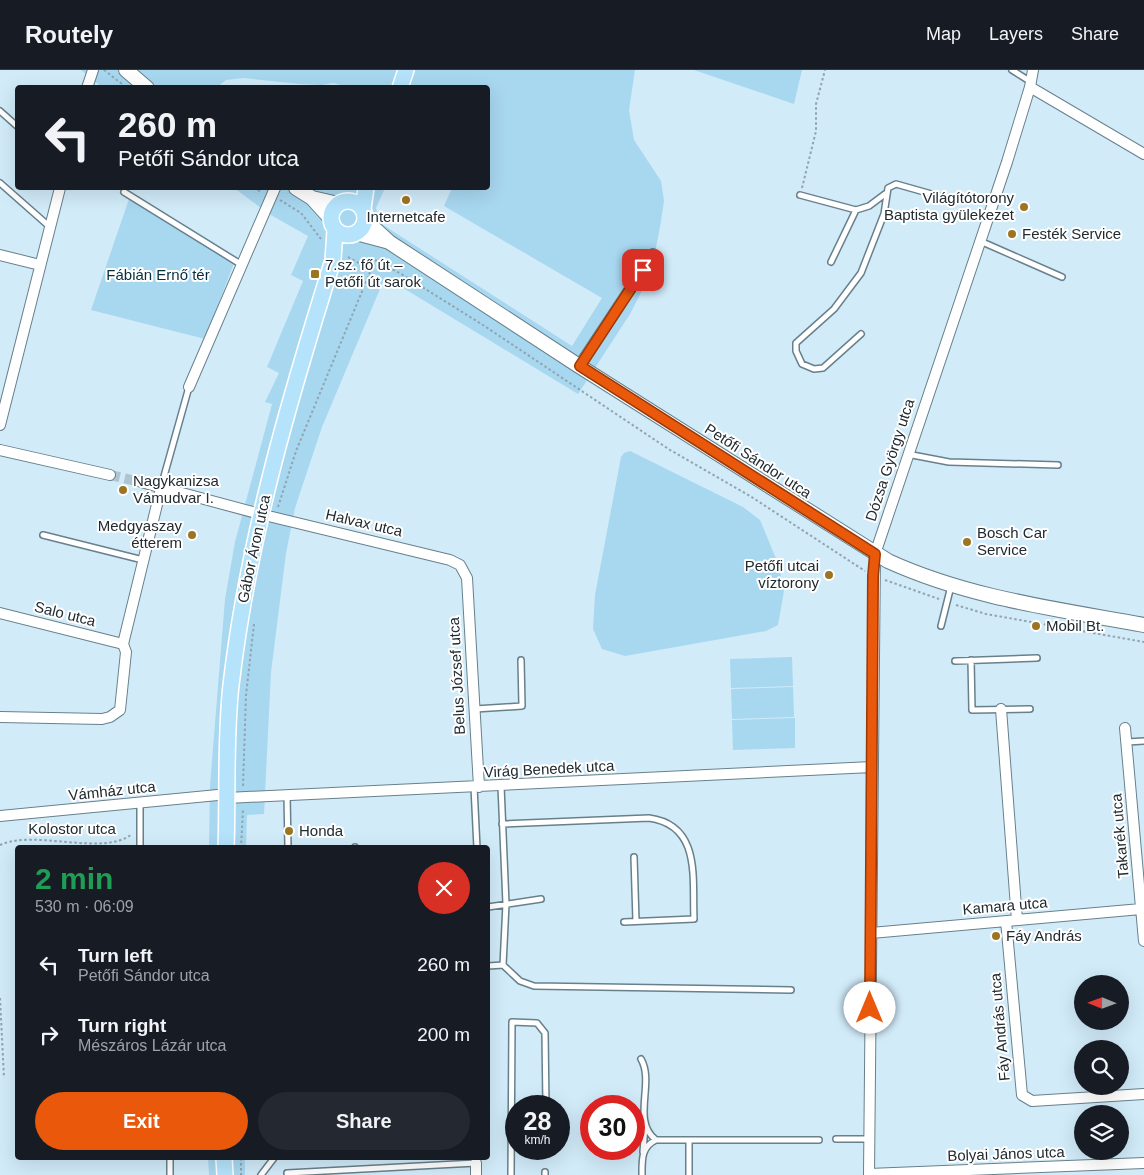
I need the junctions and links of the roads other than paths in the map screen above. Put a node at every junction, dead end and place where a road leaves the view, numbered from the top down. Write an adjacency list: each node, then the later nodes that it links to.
1 (93, 70): 6 (street)
2 (126, 70): 7 (street)
3 (1012, 70): 5 (lane)
4 (1033, 70): 5 (street, Dózsa György utca)
5 (1031, 84): 10 (street); 28 (street, Dózsa György utca)
6 (88, 85)
7 (143, 85)
8 (0, 111): 9 (lane)
9 (15, 124)
10 (1144, 154)
11 (0, 183): 26 (lane)
12 (60, 190): 26 (street)
13 (299, 190): 21 (street)
14 (358, 190): 22 (main road, Gábor Áron utca)
15 (366, 190): 24 (main road, Gábor Áron utca)
16 (274, 191): 35 (street)
17 (124, 192): 35 (lane)
18 (886, 194): 20 (lane); 23 (lane); 37 (lane)
19 (800, 195): 23 (lane)
20 (942, 197)
21 (312, 198): 22 (street); 25 (street)
22 (343, 202): 24 (main road); 25 (main road, Gábor Áron utca)
23 (856, 210): 33 (lane)
24 (364, 215): 27 (main road, Gábor Áron utca); 29 (street, Petőfi Sándor utca)
25 (333, 224): 27 (main road); 30 (main road, Gábor Áron utca)
26 (50, 228): 34 (street)
27 (353, 234): 29 (street, Petőfi Sándor utca); 30 (main road, Gábor Áron utca)
28 (979, 241): 36 (lane); 42 (street, Dózsa György utca)
29 (389, 242): 38 (street, Petőfi Sándor utca)
30 (335, 253): 47 (main road, Gábor Áron utca)
31 (653, 254): 38 (street)
32 (0, 255): 34 (street)
33 (832, 262)
34 (40, 265): 40 (street)
35 (242, 265): 39 (street)
36 (1062, 277)
37 (860, 334)
38 (580, 366): 49 (street, Petőfi Sándor utca)
39 (189, 387): 46 (lane)
40 (0, 425)
41 (0, 450): 44 (street)
42 (907, 454): 43 (lane); 49 (street, Dózsa György utca)
43 (1058, 465)
44 (110, 475)
45 (142, 482): 46 (street, Halvax utca)
46 (161, 488): 47 (street, Halvax utca); 50 (street)
47 (267, 516): 51 (street, Halvax utca); 72 (main road, Gábor Áron utca)
48 (43, 534): 50 (lane)
49 (875, 554): 52 (street, Petőfi Sándor utca); 68 (street, Dózsa György utca)
50 (143, 560): 56 (street)
51 (460, 565): 61 (street, Belus József utca)
52 (951, 585): 54 (street, Petőfi Sándor utca); 55 (lane)
53 (0, 613): 56 (street, Salo utca)
54 (1144, 625)
55 (941, 626)
56 (123, 644): 64 (street)
57 (1037, 658): 59 (lane)
58 (520, 660): 61 (lane)
59 (971, 660): 60 (lane); 62 (lane)
60 (955, 661)
61 (474, 709): 70 (street, Belus József utca)
62 (1001, 709): 63 (lane); 85 (street)
63 (1030, 709)
64 (0, 717)
65 (1125, 728): 67 (street, Takarék utca)
66 (1144, 740): 67 (lane)
67 (1126, 742): 84 (street, Takarék utca)
68 (872, 767): 69 (street, Virág Benedek utca); 89 (street, Dózsa György utca)
69 (500, 786): 70 (street, Virág Benedek utca); 75 (lane)
70 (477, 787): 71 (street, Virág Benedek utca); 79 (lane)
71 (287, 795): 72 (street, Virág Benedek utca); 78 (lane)
72 (228, 796): 73 (street, Vámház utca); 77 (main road, Gábor Áron utca)
73 (140, 803): 74 (street, Vámház utca); 76 (lane)
74 (0, 816)
75 (502, 824): 82 (lane); 86 (lane)
76 (140, 845)
77 (226, 845)
78 (288, 845)
79 (477, 845)
80 (634, 857): 86 (lane)
81 (541, 899): 82 (lane)
82 (506, 904): 83 (lane); 91 (lane)
83 (490, 907)
84 (1141, 908): 85 (street, Kamara utca); 90 (street, Takarék utca)
85 (1017, 920): 87 (street, Kamara utca)
86 (636, 921): 88 (lane)
87 (1006, 921): 89 (street, Kamara utca); 95 (street, Fáy András utca)
88 (624, 922)
89 (871, 933): 100 (street, Dózsa György utca)
90 (1144, 941)
91 (502, 965): 92 (lane); 93 (lane)
92 (490, 966)
93 (791, 990)
94 (640, 1059): 98 (lane)
95 (1144, 1094)
96 (512, 1095): 97 (lane)
97 (546, 1095)
98 (645, 1095)
99 (645, 1124): 101 (lane)
100 (869, 1139): 104 (lane); 123 (street, Dózsa György utca)
101 (656, 1140): 102 (lane); 105 (lane)
102 (689, 1140): 103 (lane); 122 (lane)
103 (819, 1140)
104 (836, 1140)
105 (645, 1151)
106 (170, 1160): 116 (lane)
107 (224, 1160): 117 (main road)
108 (273, 1160): 118 (lane)
109 (511, 1160): 120 (lane)
110 (642, 1160): 121 (lane)
111 (1144, 1163): 113 (street, Bolyai János utca)
112 (476, 1164): 115 (lane); 119 (street)
113 (1130, 1164): 114 (street, Bolyai János utca); 124 (street)
114 (1004, 1172): 123 (street, Bolyai János utca)
115 (287, 1173)
116 (170, 1175)
117 (225, 1175)
118 (262, 1175)
119 (476, 1175)
120 (511, 1175)
121 (642, 1175)
122 (689, 1175)
123 (868, 1175)
124 (1131, 1175)

